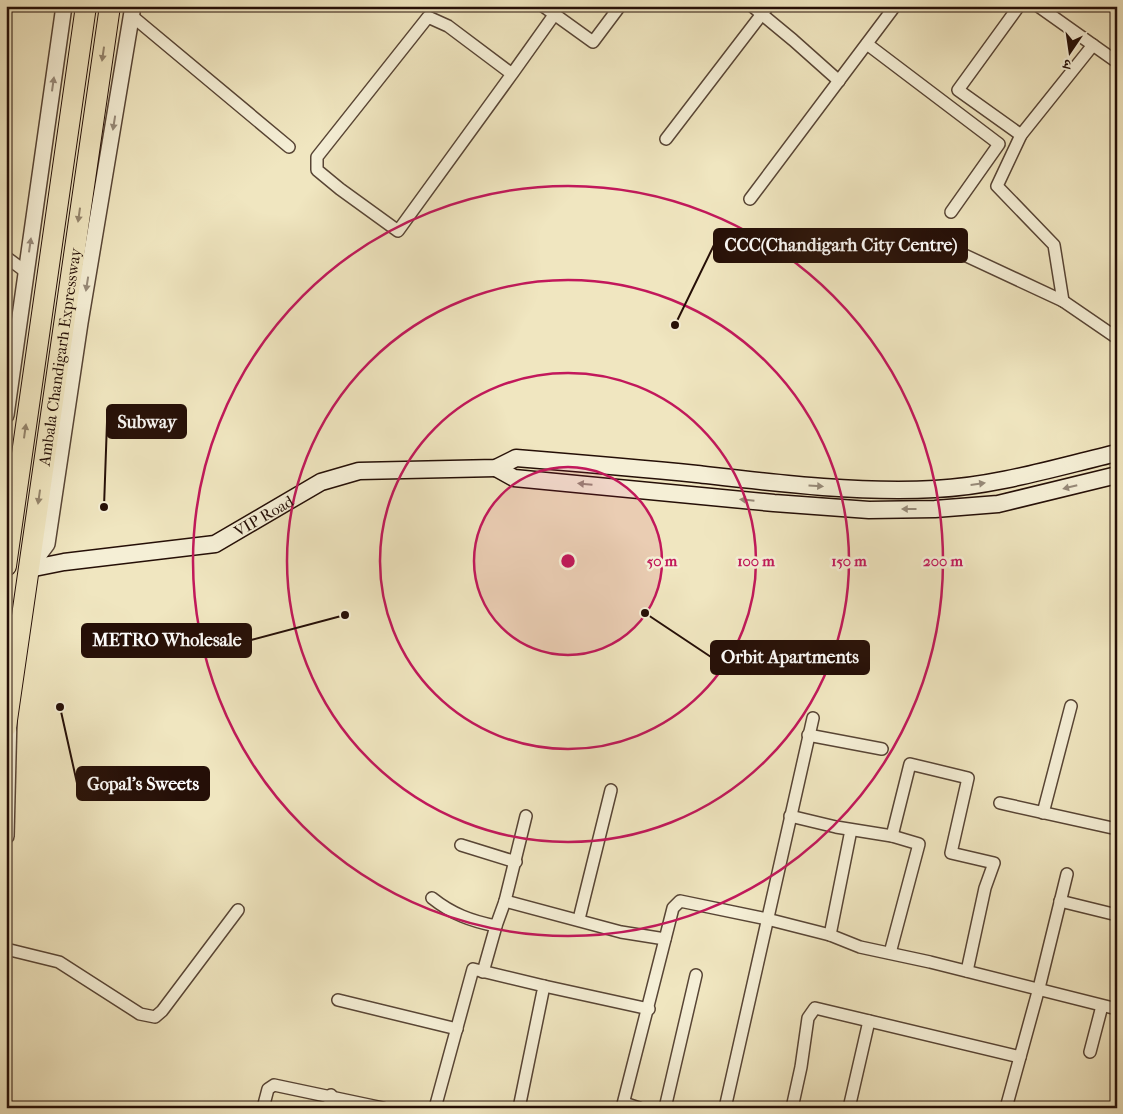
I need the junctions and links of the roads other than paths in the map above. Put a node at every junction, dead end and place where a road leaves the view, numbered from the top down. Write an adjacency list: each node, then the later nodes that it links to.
1 (64, 6): 25 (street, one-way to 1)
2 (86, 6): 35 (highway, Ambala Chandigarh Expressway, one-way to 2)
3 (110, 6): 36 (highway, Ambala Chandigarh Expressway, one-way to 36)
4 (543, 6): 12 (street)
5 (620, 6): 12 (street)
6 (752, 6): 10 (street)
7 (896, 6): 13 (street)
8 (1019, 6): 18 (street)
9 (1038, 6): 14 (street)
10 (765, 10): 17 (street); 19 (street)
11 (133, 11): 20 (street); 36 (street, one-way to 36)
12 (554, 15): 16 (street)
13 (867, 44): 17 (street); 22 (street)
14 (1093, 46): 15 (street); 18 (street)
15 (1117, 62)
16 (512, 74): 16 (street)
17 (839, 81): 21 (street)
18 (1021, 135): 26 (street)
19 (666, 139)
20 (289, 147)
21 (750, 199)
22 (951, 212)
23 (928, 238): 26 (street)
24 (6, 257): 25 (street)
25 (26, 272): 28 (street)
26 (1063, 301): 27 (street)
27 (1117, 338)
28 (9, 363): 29 (street)
29 (6, 415)
30 (1117, 453): 32 (main road)
31 (496, 468): 32 (main road, one-way to 32); 34 (main road, one-way to 31); 36 (main road, VIP Road)
32 (1038, 471): 34 (main road)
33 (1117, 475): 34 (main road, one-way to 34)
34 (1048, 492)
35 (7, 560)
36 (29, 569): 38 (highway, Ambala Chandigarh Expressway)
37 (1071, 706): 45 (street)
38 (9, 707): 40 (highway, Ambala Chandigarh Expressway); 50 (street)
39 (813, 718): 41 (street)
40 (6, 727)
41 (808, 735): 42 (street); 47 (street)
42 (882, 749)
43 (611, 790): 61 (street)
44 (1000, 803): 45 (street)
45 (1043, 813): 48 (street)
46 (526, 816): 53 (street)
47 (790, 816): 49 (street); 60 (street)
48 (1117, 829)
49 (851, 830): 51 (street); 63 (street)
50 (6, 836)
51 (892, 836): 66 (street); 67 (street)
52 (461, 845): 53 (street)
53 (516, 862): 56 (street)
54 (1067, 874): 57 (street)
55 (432, 898): 62 (street)
56 (505, 901): 61 (street); 62 (street)
57 (1060, 901): 59 (street); 71 (street)
58 (238, 910): 65 (street)
59 (1117, 915)
60 (767, 918): 63 (street); 64 (street); 89 (street)
61 (579, 919): 64 (street)
62 (496, 926): 68 (street)
63 (830, 935): 66 (street)
64 (665, 939): 74 (street)
65 (6, 949)
66 (890, 953): 67 (street)
67 (968, 971): 71 (street)
68 (483, 972): 70 (street); 77 (street)
69 (696, 975): 88 (street)
70 (544, 986): 74 (street); 86 (street)
71 (1039, 988): 73 (street); 79 (street)
72 (338, 1000): 77 (street)
73 (1102, 1006): 75 (street); 78 (street)
74 (648, 1009): 81 (street)
75 (1117, 1009)
76 (869, 1021): 79 (street); 90 (street); 91 (street)
77 (457, 1029): 85 (street)
78 (1090, 1052)
79 (1020, 1057): 92 (street)
80 (331, 1095): 82 (street); 83 (street); 84 (street)
81 (623, 1105): 87 (street)
82 (263, 1108)
83 (329, 1108)
84 (383, 1108)
85 (435, 1108)
86 (519, 1108)
87 (639, 1108)
88 (665, 1108)
89 (725, 1108)
90 (792, 1108)
91 (849, 1108)
92 (1006, 1108)

